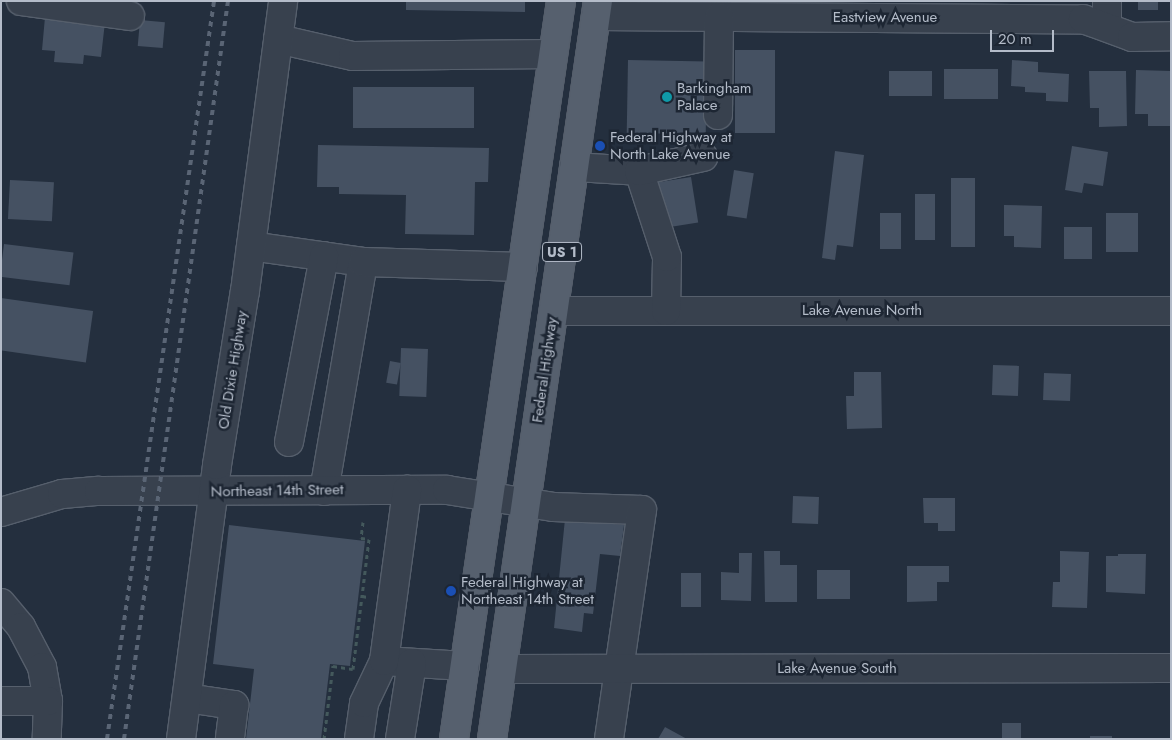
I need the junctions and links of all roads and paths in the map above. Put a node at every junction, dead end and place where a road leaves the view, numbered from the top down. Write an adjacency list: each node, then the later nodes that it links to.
1 (21, 1): 7 (street)
2 (283, 1): 10 (street, Old Dixie Highway)
3 (561, 1): 11 (main road, US 1)
4 (594, 6): 8 (street, Eastview Avenue); 14 (main road, Federal Highway / US 1)
5 (764, 9): 6 (street, Eastview Avenue); 8 (street, Eastview Avenue)
6 (1107, 13): 9 (street, Eastview Avenue)
7 (130, 16)
8 (719, 17): 12 (street)
9 (1171, 36)
10 (278, 39): 11 (street); 16 (street, Old Dixie Highway)
11 (553, 54): 19 (main road, US 1)
12 (718, 115)
13 (703, 157): 15 (street)
14 (574, 167): 15 (street); 21 (main road, Federal Highway / US 1)
15 (638, 171): 22 (street)
16 (252, 246): 17 (street); 26 (street, Old Dixie Highway)
17 (324, 256): 18 (street); 23 (street)
18 (363, 262): 19 (street); 25 (street)
19 (523, 267): 27 (main road, US 1)
20 (1171, 311): 22 (street, Lake Avenue North)
21 (554, 312): 22 (street, Lake Avenue North); 30 (main road, Federal Highway / US 1)
22 (666, 312)
23 (289, 442)
24 (407, 490): 25 (street, Northeast 14th Street); 27 (street, Northeast 14th Street); 34 (street)
25 (324, 491): 26 (street, Northeast 14th Street)
26 (213, 492): 29 (street, Northeast 14th Street); 42 (street, Old Dixie Highway)
27 (490, 497): 30 (street, Northeast 14th Street); 38 (main road, US 1)
28 (1, 502): 29 (street, Northeast 14th Street)
29 (28, 502): 31 (street, Northeast 14th Street)
30 (525, 503): 40 (main road, Federal Highway / US 1); 41 (street, Northeast 14th Street)
31 (1, 512)
32 (363, 522): 33 (path)
33 (362, 596): 34 (path); 48 (path)
34 (392, 600): 36 (street)
35 (1, 603): 44 (street)
36 (384, 661): 37 (street); 49 (street)
37 (412, 663): 38 (street); 50 (street)
38 (465, 666): 51 (main road, US 1)
39 (1171, 668): 41 (street, Lake Avenue South)
40 (502, 669): 41 (street, Lake Avenue South); 52 (main road, Federal Highway / US 1)
41 (617, 669): 53 (street)
42 (187, 698): 46 (street, Old Dixie Highway); 47 (street)
43 (1, 701): 44 (street)
44 (48, 701): 45 (street)
45 (47, 739)
46 (181, 739)
47 (230, 739)
48 (324, 739)
49 (359, 739)
50 (400, 739)
51 (454, 739)
52 (492, 739)
53 (609, 739)

